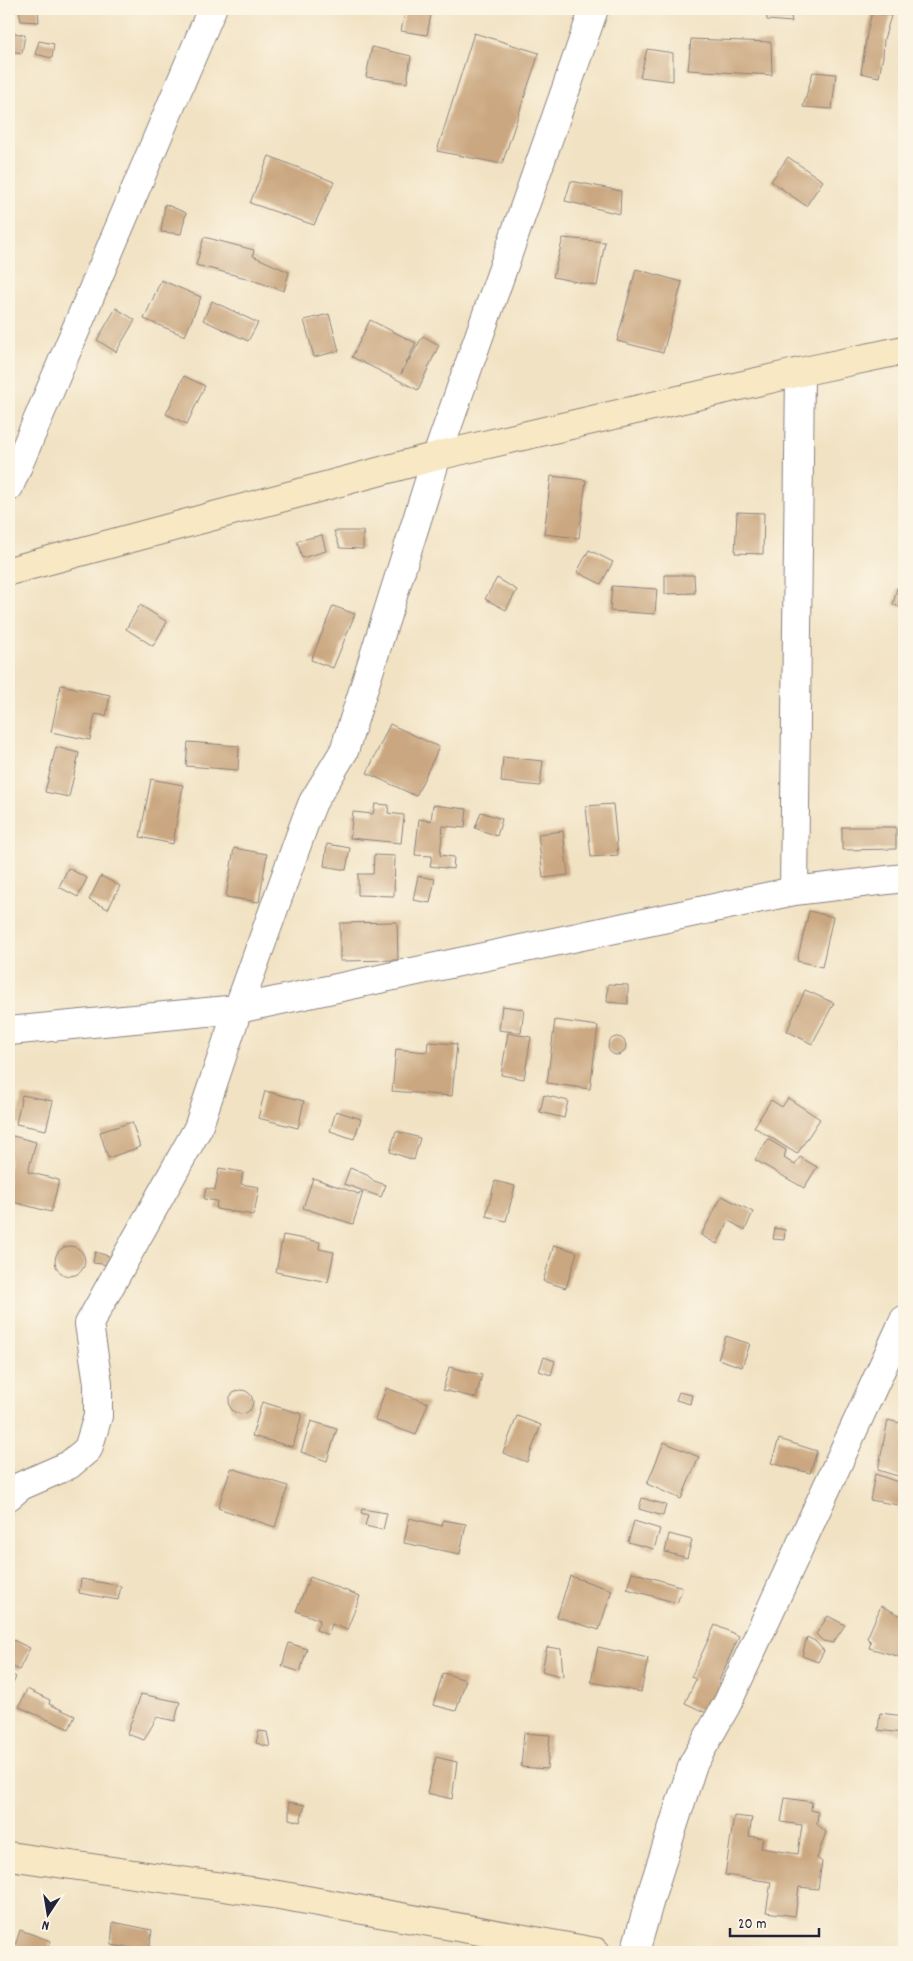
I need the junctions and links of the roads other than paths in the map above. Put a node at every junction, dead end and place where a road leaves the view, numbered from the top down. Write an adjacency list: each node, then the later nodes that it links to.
1 (212, 9): 6 (street)
2 (594, 9): 5 (street)
3 (904, 350): 4 (street)
4 (800, 372): 5 (street); 9 (street)
5 (437, 456): 7 (street); 10 (street)
6 (9, 487)
7 (9, 571)
8 (904, 878): 9 (street)
9 (794, 891): 10 (street)
10 (238, 1009): 11 (street); 13 (street)
11 (9, 1032)
12 (904, 1320): 16 (street)
13 (9, 1496)
14 (9, 1856): 15 (street)
15 (596, 1952)
16 (635, 1952)

